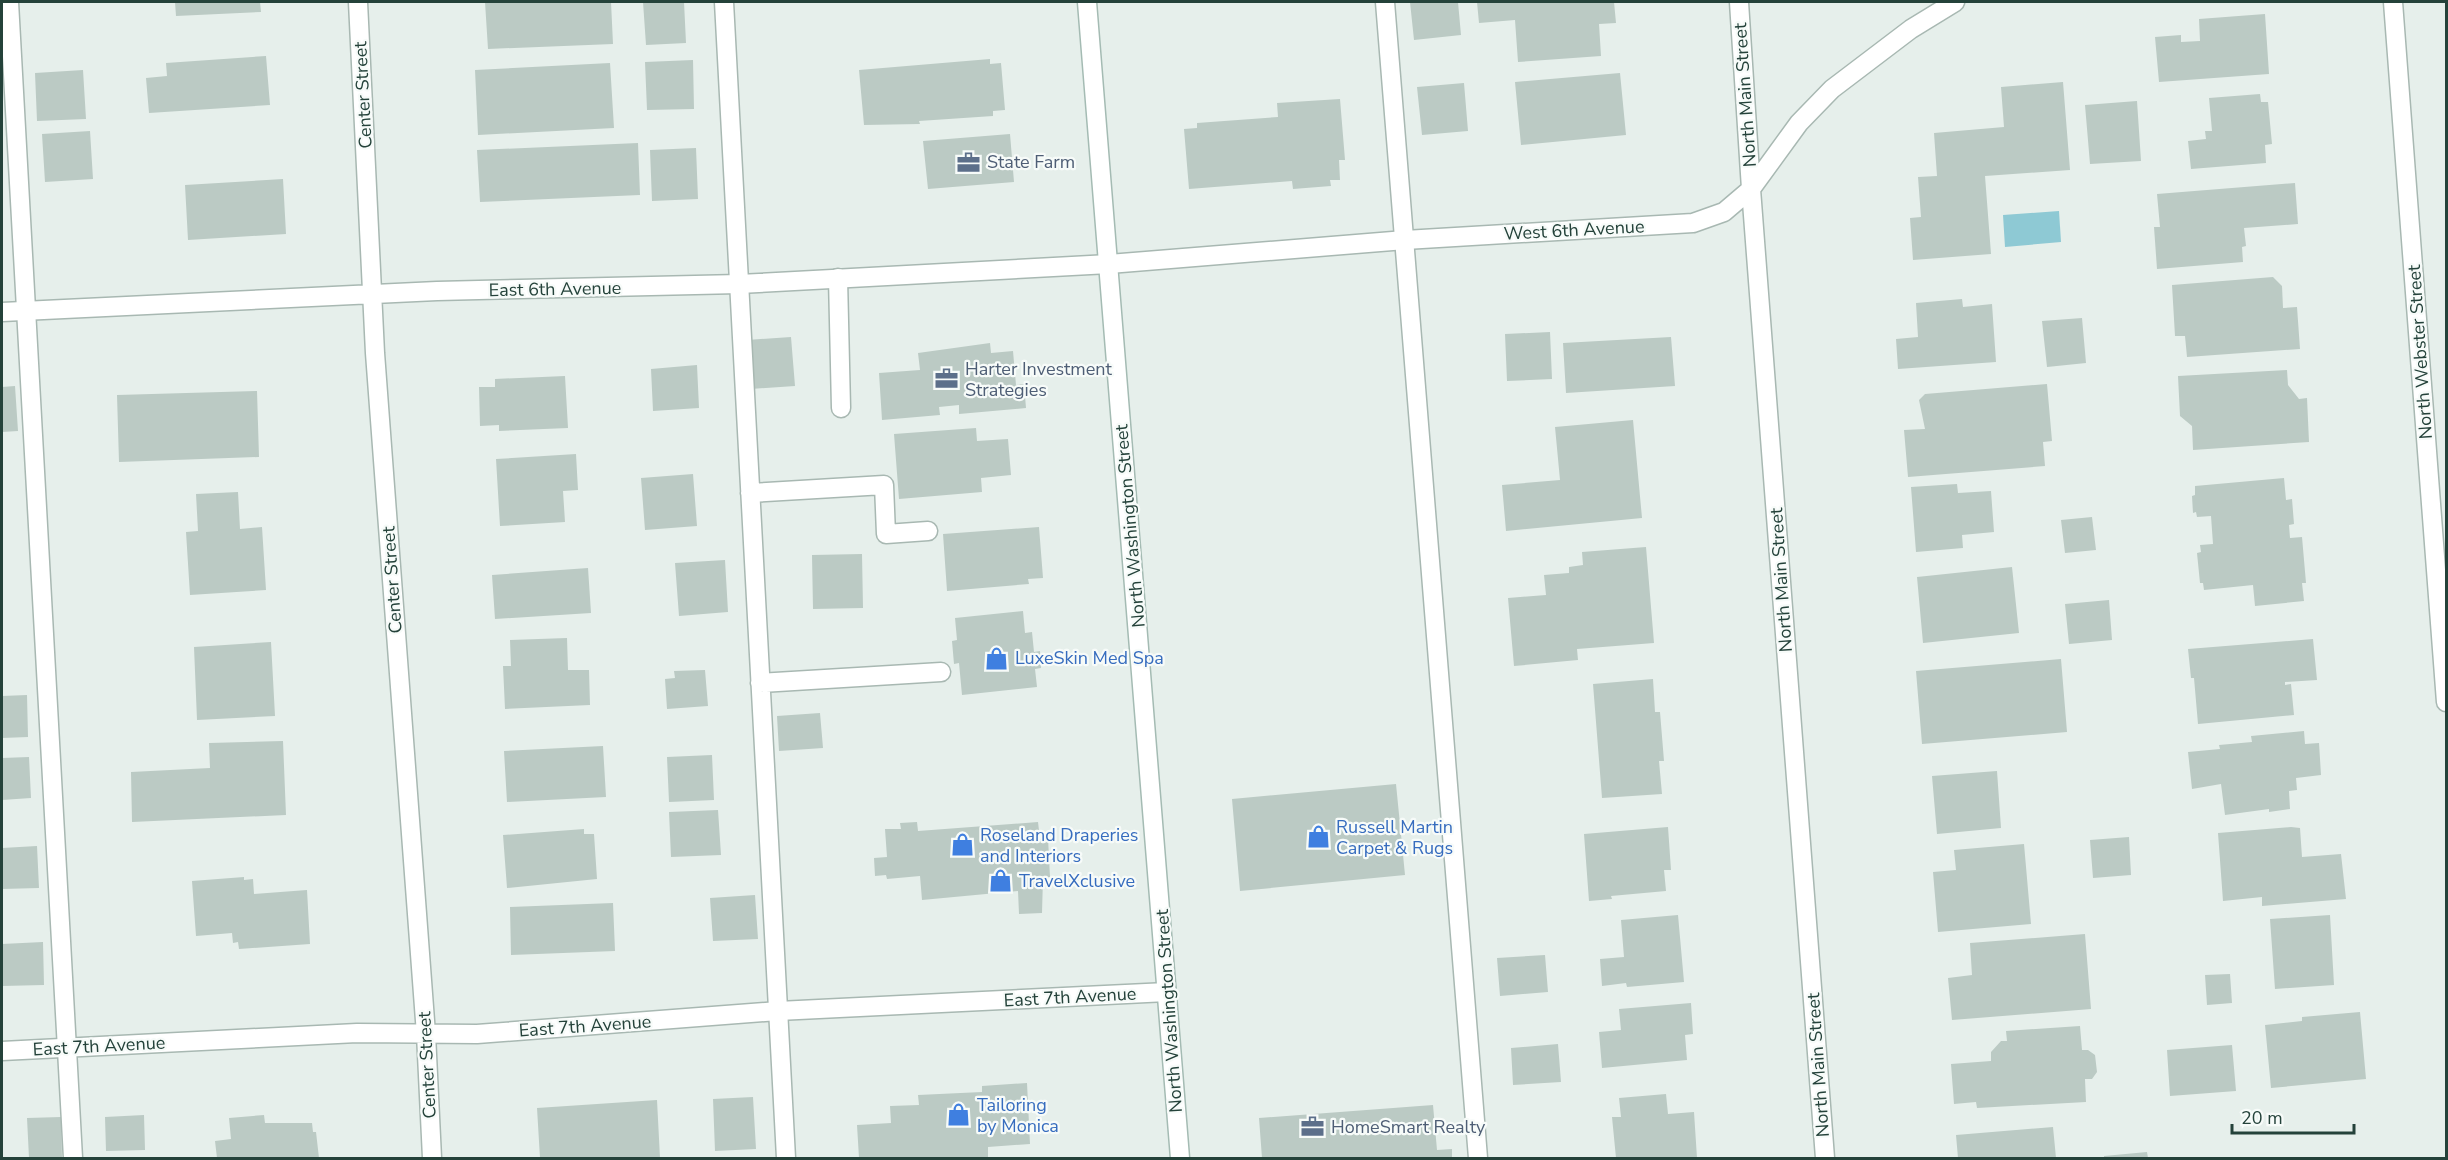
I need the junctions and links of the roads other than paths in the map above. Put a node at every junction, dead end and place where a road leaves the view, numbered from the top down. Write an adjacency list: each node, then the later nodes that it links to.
1 (9, 2): 15 (street)
2 (358, 2): 14 (street, Center Street)
3 (724, 2): 13 (street)
4 (1087, 2): 11 (street, North Washington Street)
5 (1385, 2): 10 (street)
6 (1739, 2): 9 (street, North Main Street)
7 (1955, 2): 9 (street, West 6th Avenue)
8 (2393, 2): 22 (street, North Webster Street)
9 (1751, 189): 10 (street, West 6th Avenue); 33 (street, North Main Street)
10 (1405, 240): 11 (street, West 6th Avenue); 32 (street)
11 (1109, 264): 12 (street, East 6th Avenue); 23 (street, North Washington Street)
12 (838, 278): 13 (street, East 6th Avenue); 17 (street)
13 (739, 284): 14 (street, East 6th Avenue); 18 (street)
14 (372, 295): 15 (street, East 6th Avenue); 25 (street, Center Street)
15 (26, 311): 16 (street, East 6th Avenue); 26 (street)
16 (2, 312)
17 (842, 408)
18 (750, 493): 19 (street); 21 (street)
19 (928, 531)
20 (941, 672): 21 (street)
21 (760, 683): 24 (street)
22 (2446, 702)
23 (1167, 992): 24 (street, East 7th Avenue); 31 (street, North Washington Street)
24 (778, 1011): 25 (street, East 7th Avenue); 30 (street)
25 (426, 1034): 26 (street, East 7th Avenue); 29 (street, Center Street)
26 (67, 1048): 27 (street, East 7th Avenue); 28 (street)
27 (2, 1051)
28 (73, 1158)
29 (432, 1158)
30 (786, 1158)
31 (1180, 1158)
32 (1478, 1158)
33 (1825, 1158)

